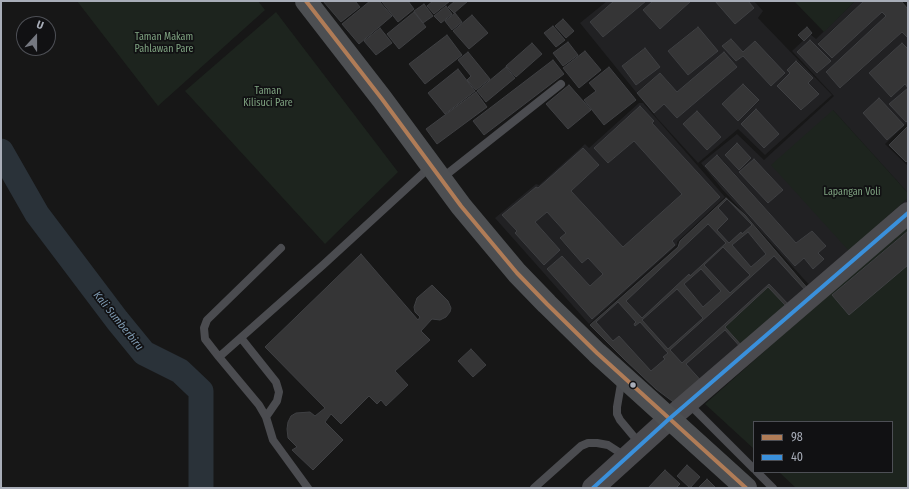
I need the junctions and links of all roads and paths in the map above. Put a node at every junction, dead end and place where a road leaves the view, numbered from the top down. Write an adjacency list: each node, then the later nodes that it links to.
1 (306, 1): 3 (main road)
2 (561, 84): 3 (lane)
3 (436, 172): 6 (lane); 8 (main road)
4 (908, 213): 9 (street)
5 (281, 248): 7 (lane)
6 (241, 338): 7 (lane); 10 (lane)
7 (219, 357): 10 (lane)
8 (623, 377): 11 (main road); 12 (lane)
9 (688, 404): 11 (street); 13 (lane)
10 (266, 417): 15 (lane)
11 (669, 419): 12 (street); 18 (main road)
12 (634, 451): 16 (lane); 17 (street)
13 (753, 468)
14 (758, 473): 19 (lane)
15 (308, 488)
16 (534, 488)
17 (593, 488)
18 (746, 488)
19 (773, 488)

